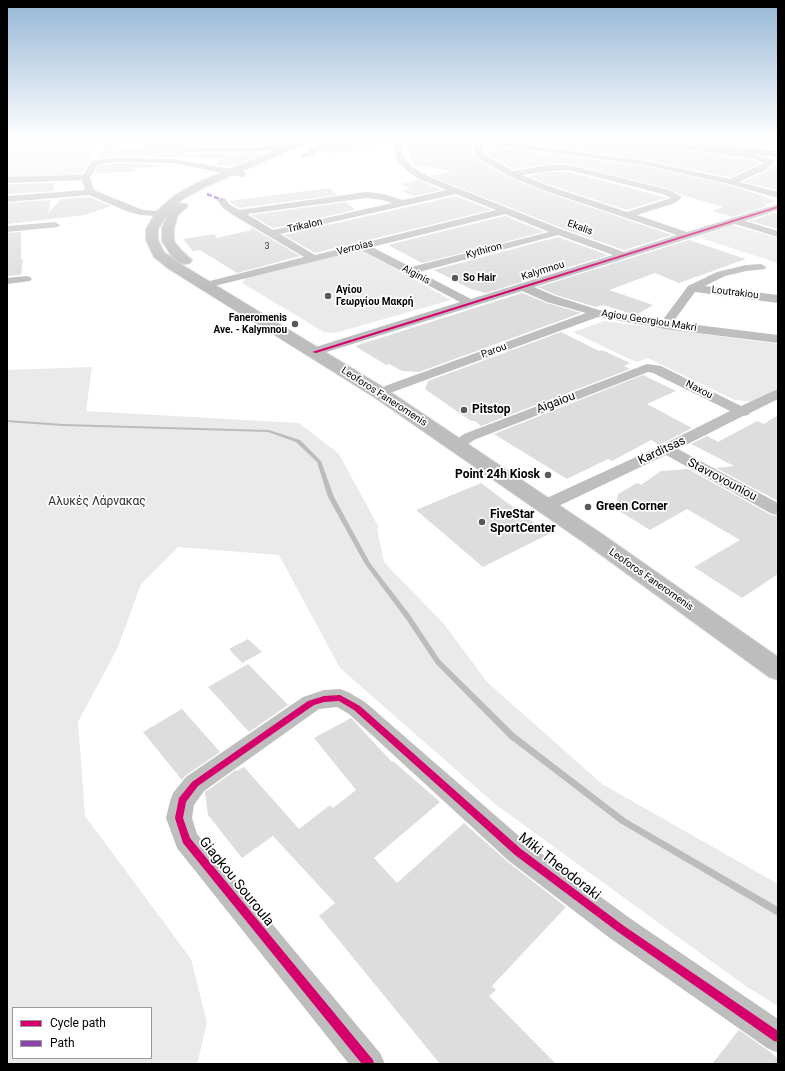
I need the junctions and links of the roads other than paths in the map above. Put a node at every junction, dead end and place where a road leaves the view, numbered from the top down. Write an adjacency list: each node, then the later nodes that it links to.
1 (89, 189): 8 (street)
2 (209, 189): 16 (main road)
3 (451, 189): 7 (street, Ekalis)
4 (552, 189): 17 (street)
5 (654, 189): 17 (street)
6 (756, 189): 9 (street)
7 (456, 191): 12 (street, Trikalon); 14 (street, Ekalis)
8 (90, 192): 10 (street); 16 (street)
9 (778, 195)
10 (7, 199)
11 (222, 200): 15 (street)
12 (403, 204): 15 (street); 22 (street, Trikalon)
13 (778, 207): 18 (street, Kalymnou)
14 (505, 211): 21 (street, Ekalis); 25 (street, Verroias)
15 (236, 213): 22 (street)
16 (167, 214): 32 (main road, Leoforos Faneromenis)
17 (628, 215): 24 (street)
18 (736, 220): 23 (street); 24 (street, Kalymnou)
19 (55, 225): 20 (street)
20 (7, 229)
21 (559, 232): 26 (street, Ekalis); 29 (street, Kythiron)
22 (271, 233): 27 (street)
23 (778, 234)
24 (689, 236): 26 (street, Kalymnou)
25 (362, 246): 27 (street, Verroias); 29 (street, Aiginis)
26 (625, 256): 33 (street, Kalymnou)
27 (313, 258): 32 (street, Verroias)
28 (761, 267): 34 (street)
29 (410, 271): 36 (street, Aiginis)
30 (26, 279): 31 (street)
31 (7, 281)
32 (211, 283): 40 (main road, Leoforos Faneromenis)
33 (524, 287): 36 (street, Kalymnou); 37 (street, Agiou Georgiou Makri)
34 (692, 288): 35 (street, Loutrakiou); 38 (street)
35 (778, 299)
36 (470, 303): 40 (street, Kalymnou)
37 (598, 313): 38 (street, Agiou Georgiou Makri); 42 (street, Parou)
38 (665, 325): 39 (street, Agiou Georgiou Makri)
39 (778, 339)
40 (321, 350): 42 (main road, Leoforos Faneromenis); 45 (main road, Leoforos Faneromenis)
41 (656, 369): 44 (street, Naxou); 45 (street, Aigaiou)
42 (390, 389): 45 (main road, Leoforos Faneromenis)
43 (778, 393): 44 (street, Karditsas)
44 (743, 412): 46 (street, Karditsas)
45 (463, 441): 47 (main road, Leoforos Faneromenis)
46 (666, 449): 47 (street, Karditsas); 48 (street, Stavrovouniou)
47 (550, 502): 49 (main road, Leoforos Faneromenis); 50 (main road, Leoforos Faneromenis)
48 (778, 510)
49 (778, 651)
50 (778, 670)
51 (340, 698): 52 (street, Miki Theodoraki); 53 (street, Giagkou Souroula)
52 (778, 1037)
53 (369, 1064)

